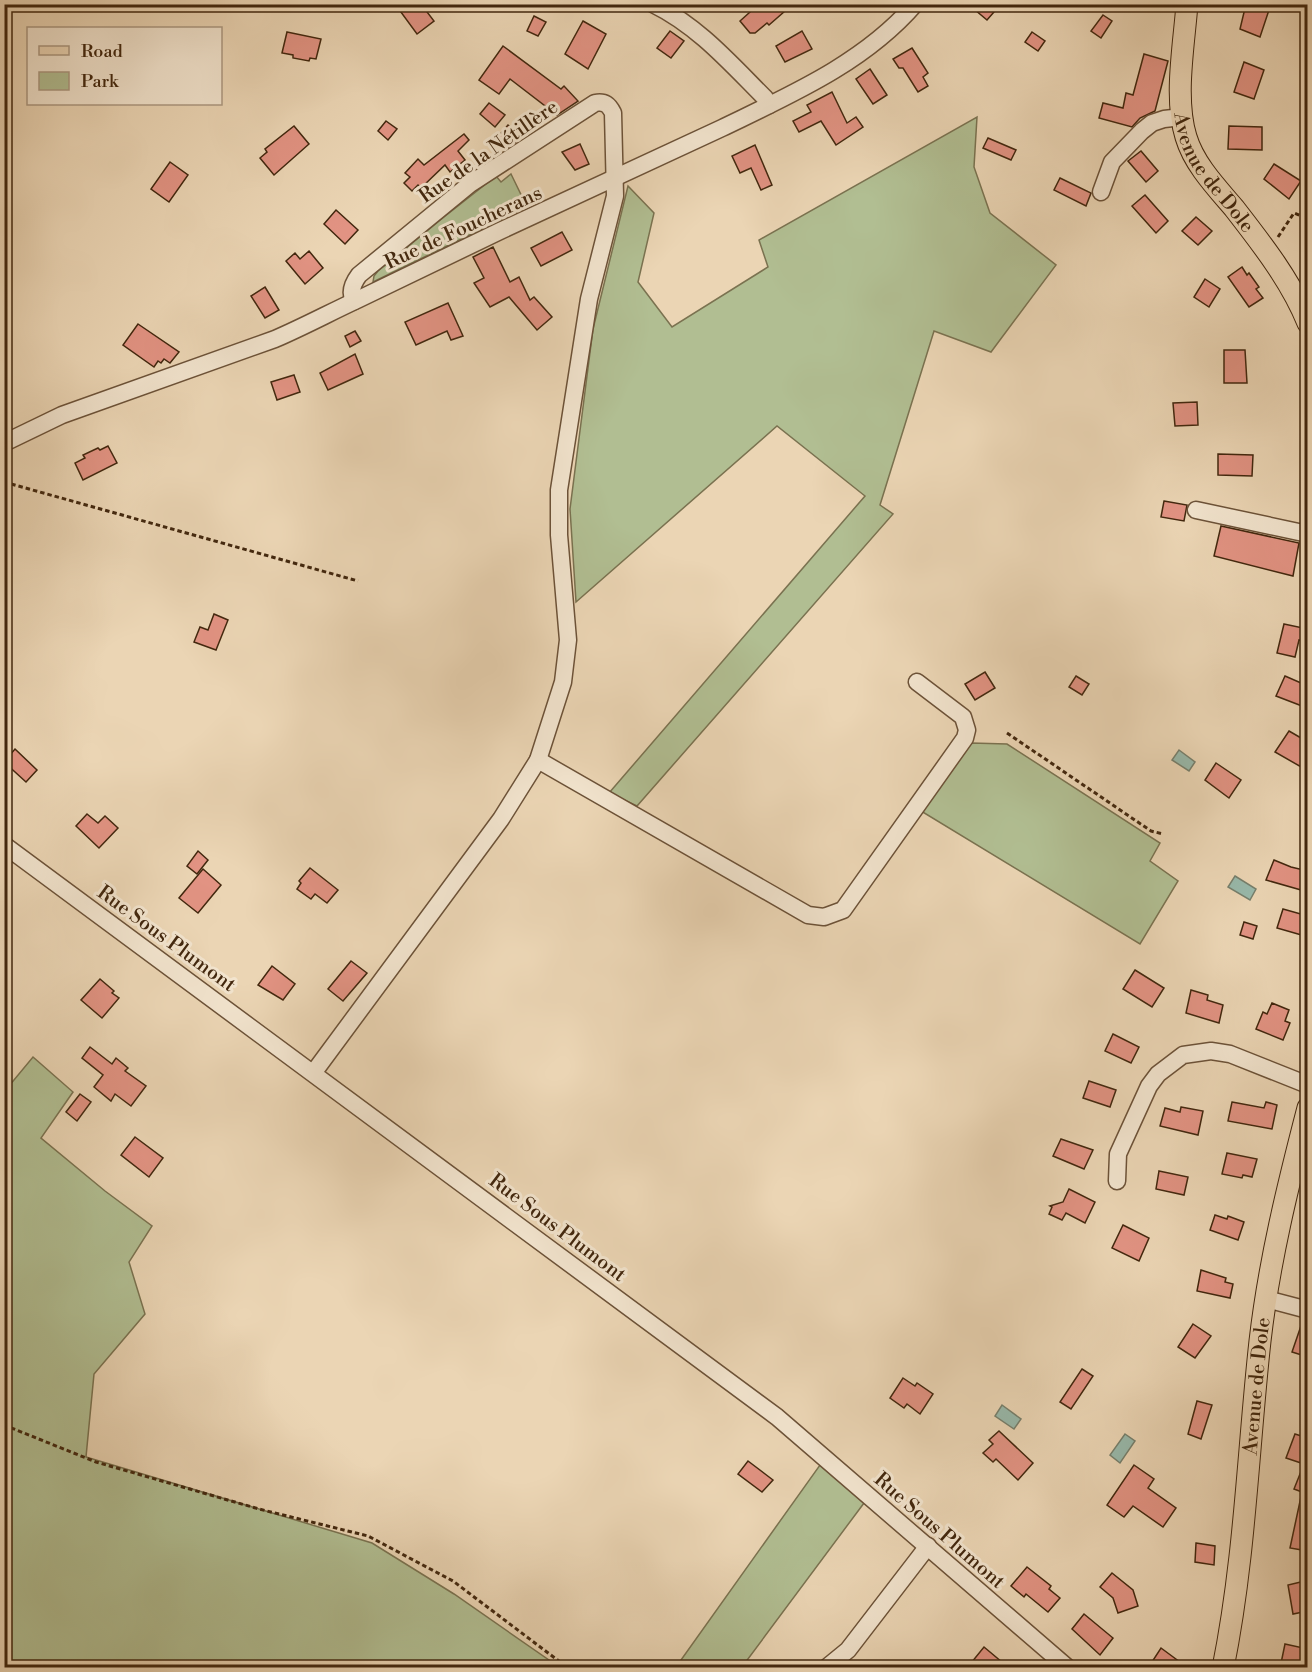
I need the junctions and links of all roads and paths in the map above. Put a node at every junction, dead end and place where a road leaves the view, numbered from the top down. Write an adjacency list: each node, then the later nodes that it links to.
1 (653, 4): 4 (street)
2 (915, 4): 4 (street, Rue de Foucherans)
3 (1187, 4): 5 (main road, Avenue de Dole)
4 (769, 105): 6 (street, Rue de Foucherans)
5 (1182, 117): 7 (street); 11 (main road, Avenue de Dole)
6 (614, 180): 10 (street, Rue de Foucherans); 10 (street, Rue de la Nétillère); 19 (street)
7 (1101, 192)
8 (1308, 219): 9 (path)
9 (1275, 241)
10 (354, 301): 12 (street, Rue de Foucherans)
11 (1308, 323)
12 (4, 443)
13 (4, 482): 16 (path)
14 (1196, 510): 15 (street)
15 (1308, 534)
16 (358, 581)
17 (917, 682): 19 (street)
18 (1007, 732): 20 (path)
19 (538, 760): 22 (street)
20 (1164, 834)
21 (4, 844): 22 (street, Rue Sous Plumont)
22 (314, 1072): 29 (street, Rue Sous Plumont)
23 (1308, 1085): 25 (street)
24 (1308, 1108): 26 (main road, Avenue de Dole)
25 (1117, 1181)
26 (1266, 1299): 27 (street); 33 (main road, Avenue de Dole)
27 (1308, 1310)
28 (4, 1425): 30 (path)
29 (928, 1546): 31 (street); 32 (street, Rue Sous Plumont)
30 (568, 1668)
31 (826, 1668)
32 (1068, 1668)
33 (1223, 1668)

